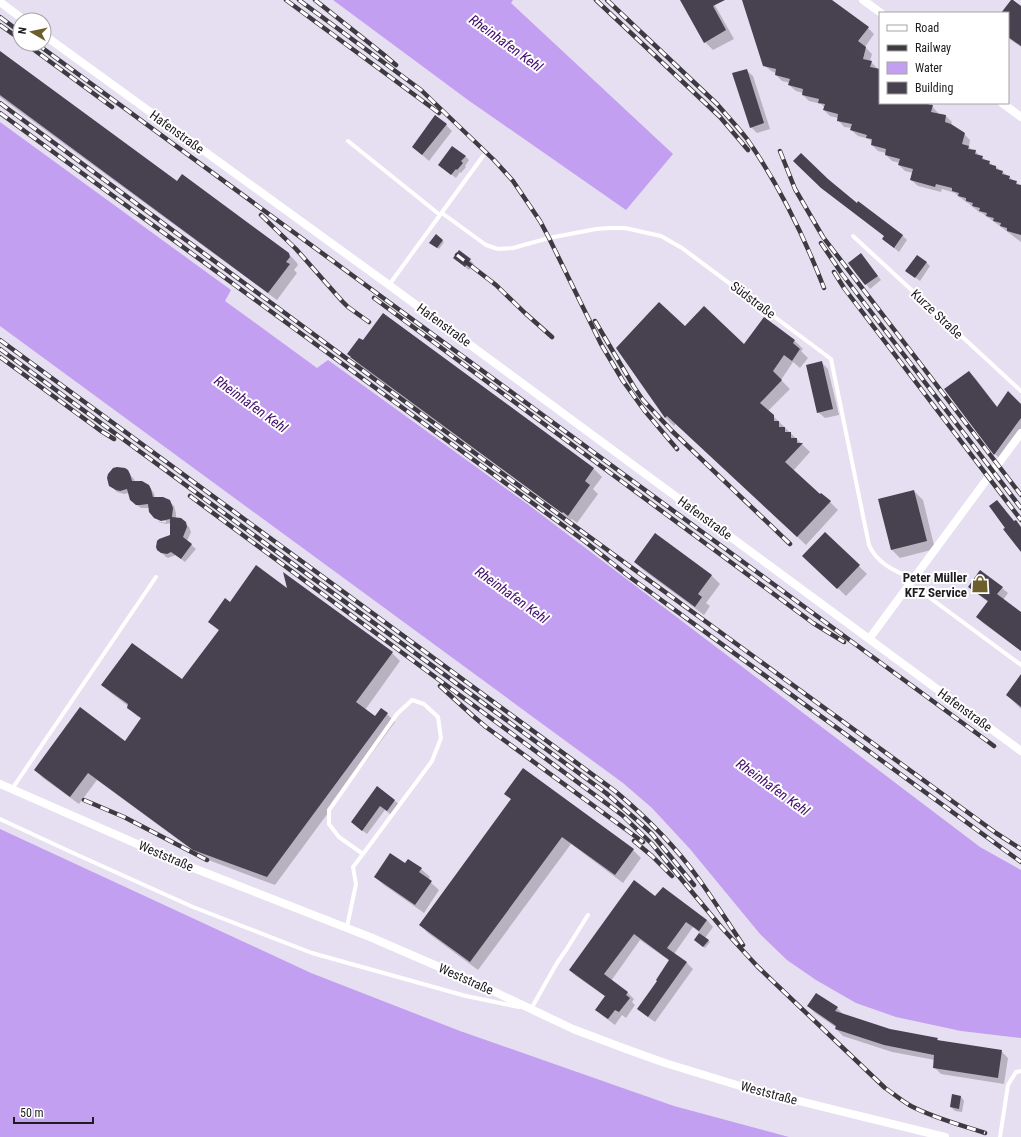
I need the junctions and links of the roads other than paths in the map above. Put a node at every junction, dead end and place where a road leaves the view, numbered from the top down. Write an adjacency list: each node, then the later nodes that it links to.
1 (863, 0): 4 (street)
2 (0, 2): 3 (street)
3 (13, 12)
4 (880, 12)
5 (52, 41): 12 (street, Hafenstraße)
6 (1003, 104): 7 (street)
7 (1021, 117)
8 (348, 142): 10 (lane, Südstraße)
9 (483, 156): 10 (lane)
10 (441, 214): 12 (lane); 16 (lane, Südstraße)
11 (853, 236): 13 (lane, Kurze Straße)
12 (389, 285): 18 (street, Hafenstraße)
13 (1021, 391)
14 (1021, 433): 16 (street)
15 (156, 577): 22 (lane)
16 (913, 580): 18 (street)
17 (922, 592): 19 (lane)
18 (870, 639): 20 (street, Hafenstraße)
19 (1021, 665)
20 (1021, 751)
21 (0, 784): 22 (street, Weststraße)
22 (12, 789): 26 (street, Weststraße)
23 (0, 819): 27 (lane)
24 (363, 854): 24 (lane); 26 (lane)
25 (588, 915): 27 (lane)
26 (347, 927): 27 (street, Weststraße)
27 (531, 1009): 29 (street, Weststraße)
28 (1021, 1071): 30 (lane)
29 (945, 1137)
30 (1000, 1137)

